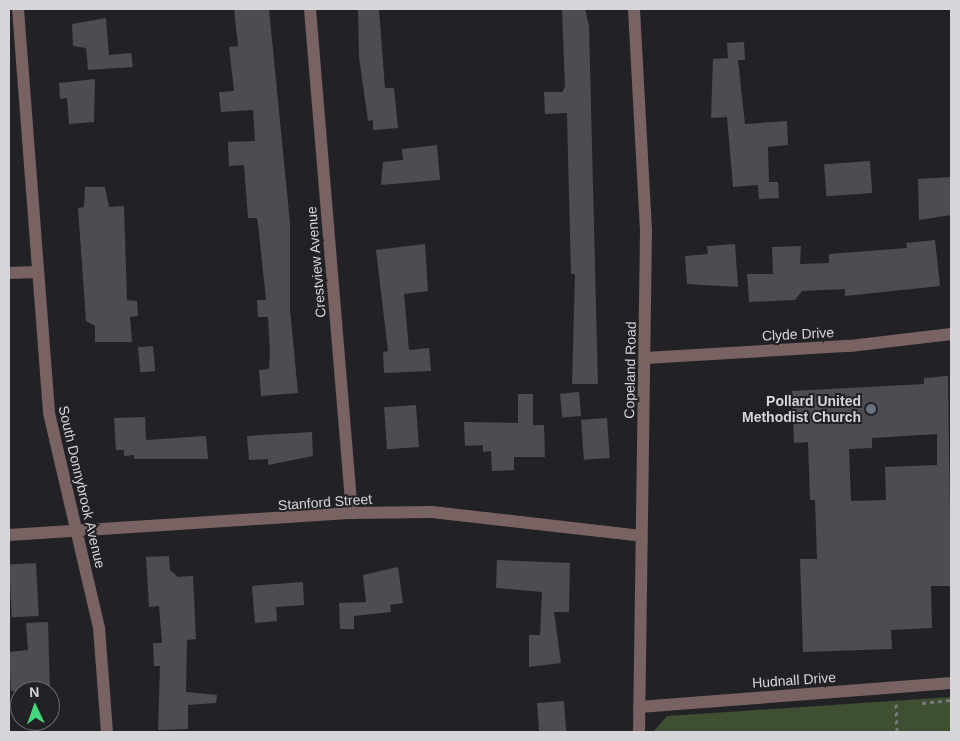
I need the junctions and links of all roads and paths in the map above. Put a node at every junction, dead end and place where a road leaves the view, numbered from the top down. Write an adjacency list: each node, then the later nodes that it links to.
1 (310, 9): 8 (street, Crestview Avenue)
2 (634, 9): 7 (street, Copeland Road)
3 (15, 14): 4 (street, South Donnybrook Avenue)
4 (36, 272): 5 (street); 9 (street, South Donnybrook Avenue)
5 (9, 273)
6 (951, 334): 7 (street, Clyde Drive)
7 (645, 358): 11 (street, Copeland Road)
8 (352, 513): 9 (street, Stanford Street); 11 (street, Stanford Street)
9 (77, 530): 10 (street, Stanford Street); 18 (street, South Donnybrook Avenue)
10 (9, 535)
11 (642, 536): 16 (street, Copeland Road)
12 (951, 683): 16 (street, Hudnall Drive)
13 (951, 700): 14 (path)
14 (913, 703)
15 (904, 704): 17 (path)
16 (639, 707): 19 (street, Copeland Road)
17 (896, 731)
18 (107, 732)
19 (639, 732)

